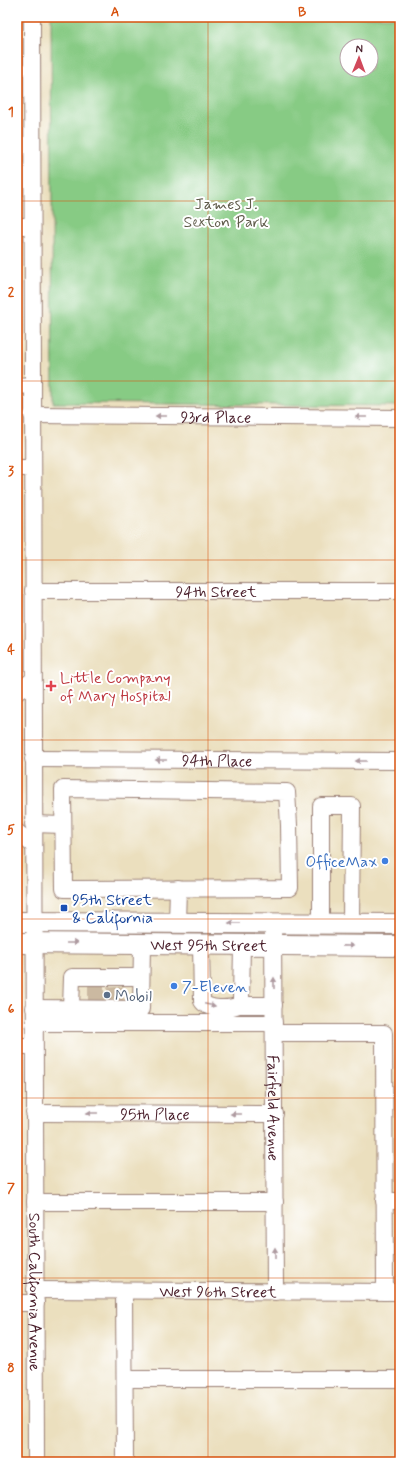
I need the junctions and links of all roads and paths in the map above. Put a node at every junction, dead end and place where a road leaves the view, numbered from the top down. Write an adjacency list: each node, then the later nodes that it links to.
1 (32, 17): 2 (street, South California Avenue)
2 (25, 226): 3 (street, South California Avenue)
3 (25, 386): 4 (street, South California Avenue)
4 (32, 416): 5 (street, 93rd Place, one-way to 4); 6 (street, South California Avenue)
5 (400, 418)
6 (25, 468): 7 (street, South California Avenue)
7 (33, 591): 8 (street, 94th Street); 9 (street, South California Avenue)
8 (400, 591)
9 (33, 680): 10 (street); 11 (street, South California Avenue)
10 (17, 692)
11 (33, 759): 12 (street, 94th Place, one-way to 11); 13 (street, South California Avenue)
12 (400, 761)
13 (33, 824): 14 (street); 16 (street, South California Avenue)
14 (63, 825): 17 (street); 17 (street)
15 (17, 832): 16 (street)
16 (33, 845): 18 (street, South California Avenue)
17 (178, 888): 19 (street)
18 (25, 922): 19 (main road, West 95th Street); 24 (street, South California Avenue)
19 (177, 923): 20 (main road, West 95th Street, one-way to 19)
20 (274, 923): 21 (main road, West 95th Street); 28 (street, Fairfield Avenue)
21 (321, 924): 22 (main road, West 95th Street); 22 (street)
22 (351, 924): 23 (main road, West 95th Street)
23 (400, 924)
24 (25, 943): 25 (main road, West 95th Street, one-way to 25); 34 (street, South California Avenue)
25 (142, 944): 26 (main road, West 95th Street); 30 (street)
26 (201, 944): 27 (main road, West 95th Street); 31 (street, one-way to 31)
27 (242, 945): 28 (main road, West 95th Street); 31 (street)
28 (274, 945): 29 (main road, West 95th Street, one-way to 29); 32 (street, Fairfield Avenue, one-way to 28)
29 (400, 946)
30 (141, 977): 33 (street); 33 (street)
31 (239, 1005): 32 (street)
32 (274, 1005): 35 (street, Fairfield Avenue)
33 (72, 1008): 34 (street)
34 (34, 1016): 35 (street); 37 (street, South California Avenue)
35 (274, 1028): 39 (street, Fairfield Avenue); 40 (street)
36 (17, 1046): 37 (street)
37 (34, 1046): 38 (street, South California Avenue)
38 (34, 1113): 39 (street, 95th Place, one-way to 38); 41 (street, South California Avenue)
39 (275, 1114): 42 (street, Fairfield Avenue)
40 (392, 1201): 45 (street)
41 (35, 1202): 42 (street); 46 (street, South California Avenue)
42 (275, 1202): 44 (street, Fairfield Avenue, one-way to 42)
43 (124, 1290): 44 (street, West 96th Street); 46 (street, West 96th Street); 48 (street)
44 (275, 1292): 45 (street, West 96th Street)
45 (392, 1292)
46 (36, 1296): 47 (street, West 96th Street); 50 (street, South California Avenue)
47 (17, 1303)
48 (125, 1379): 49 (street); 51 (street)
49 (400, 1379)
50 (36, 1462)
51 (125, 1462)

